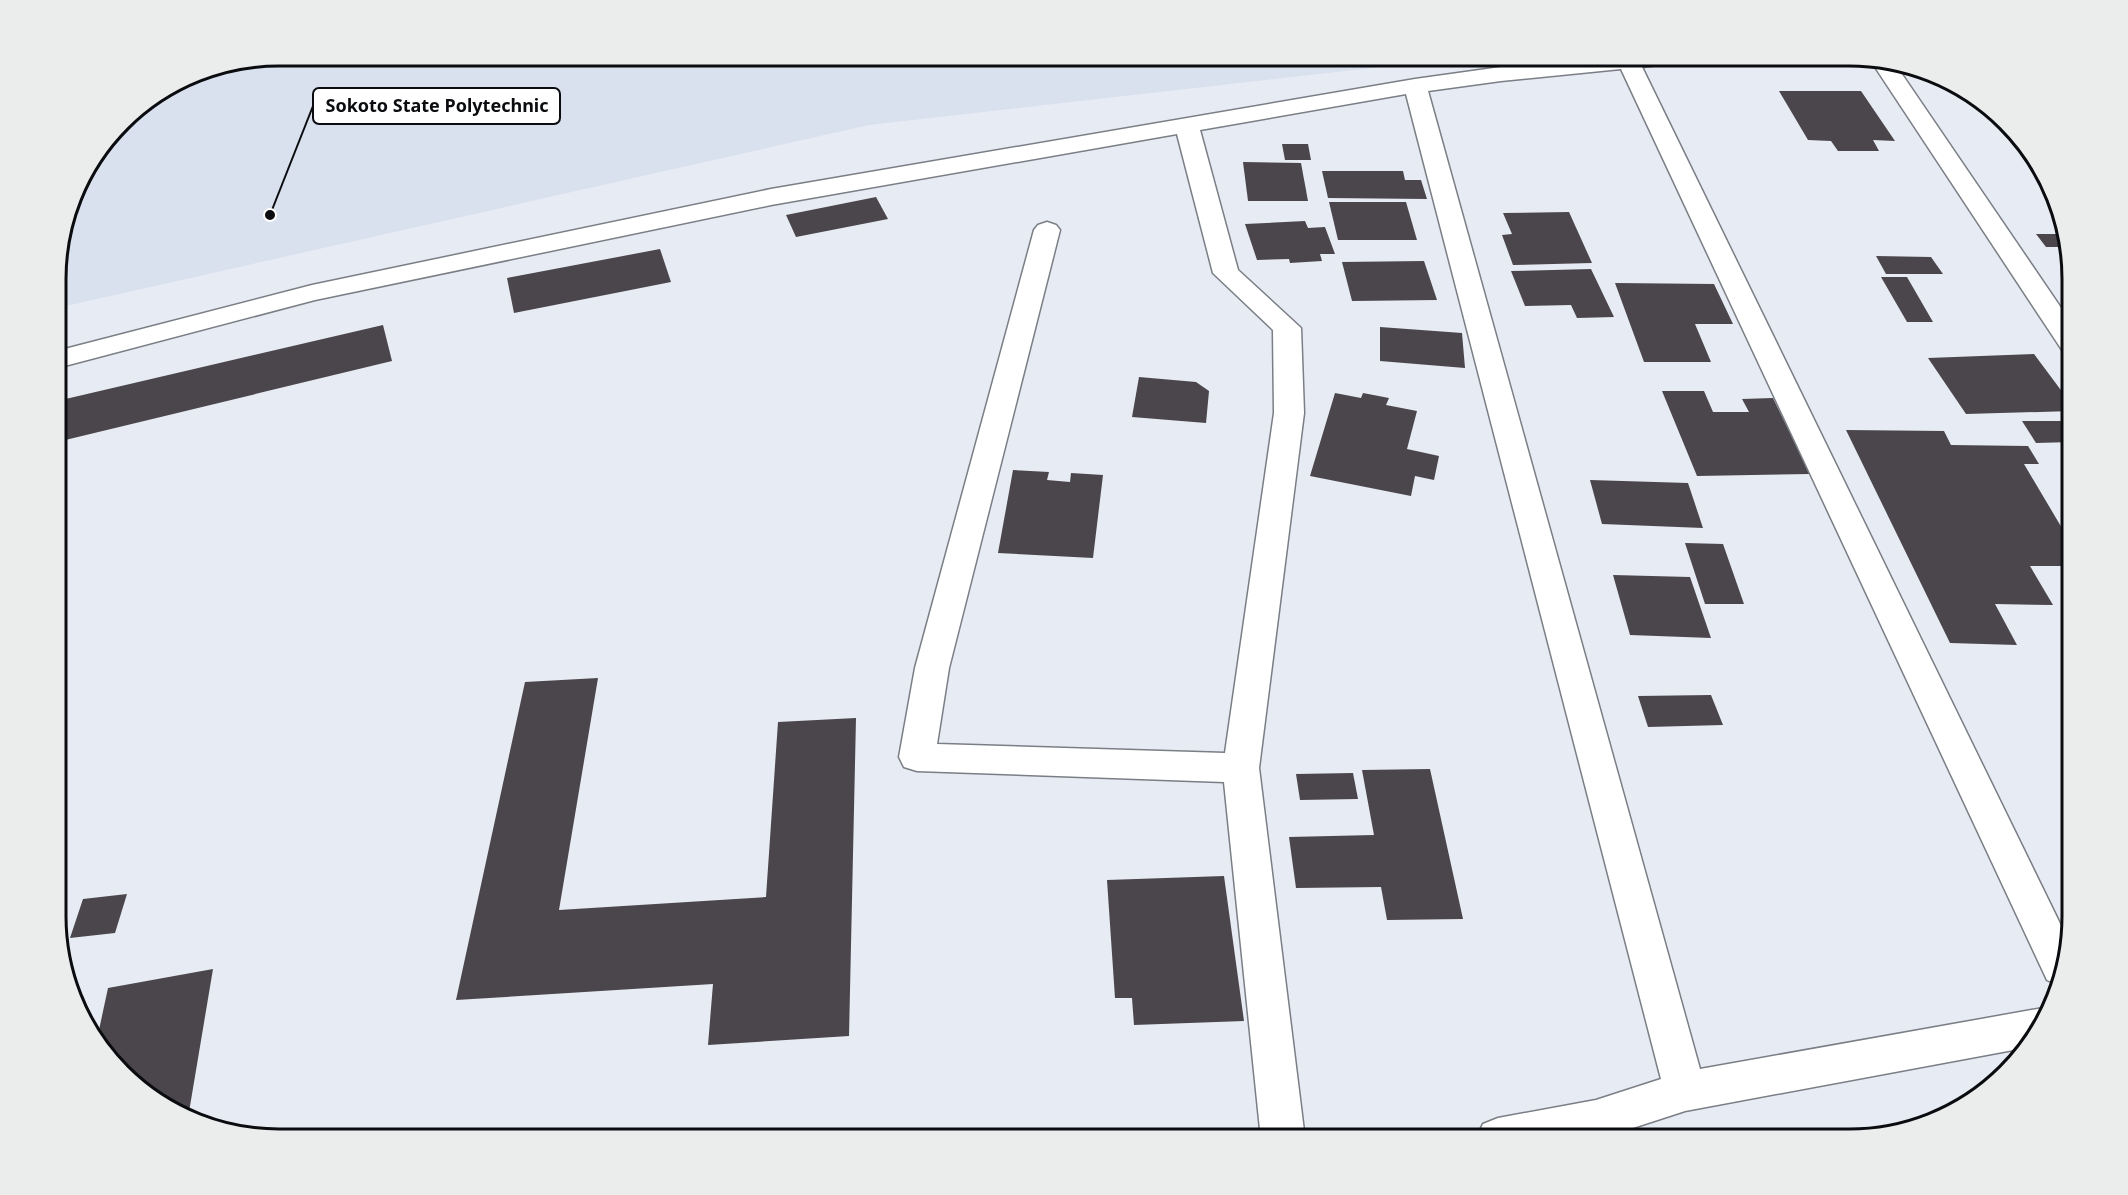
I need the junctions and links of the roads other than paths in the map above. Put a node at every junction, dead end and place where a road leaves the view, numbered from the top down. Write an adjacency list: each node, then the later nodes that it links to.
1 (1566, 66): 4 (street)
2 (1630, 66): 10 (street)
3 (1886, 69): 7 (street)
4 (1415, 86): 5 (street); 12 (street)
5 (1186, 124): 8 (street); 9 (street)
6 (1047, 230): 9 (street)
7 (2062, 329)
8 (66, 358)
9 (1241, 768): 13 (street)
10 (2057, 961)
11 (2030, 1028): 12 (street)
12 (1685, 1091): 14 (street)
13 (1282, 1129)
14 (1550, 1129)

